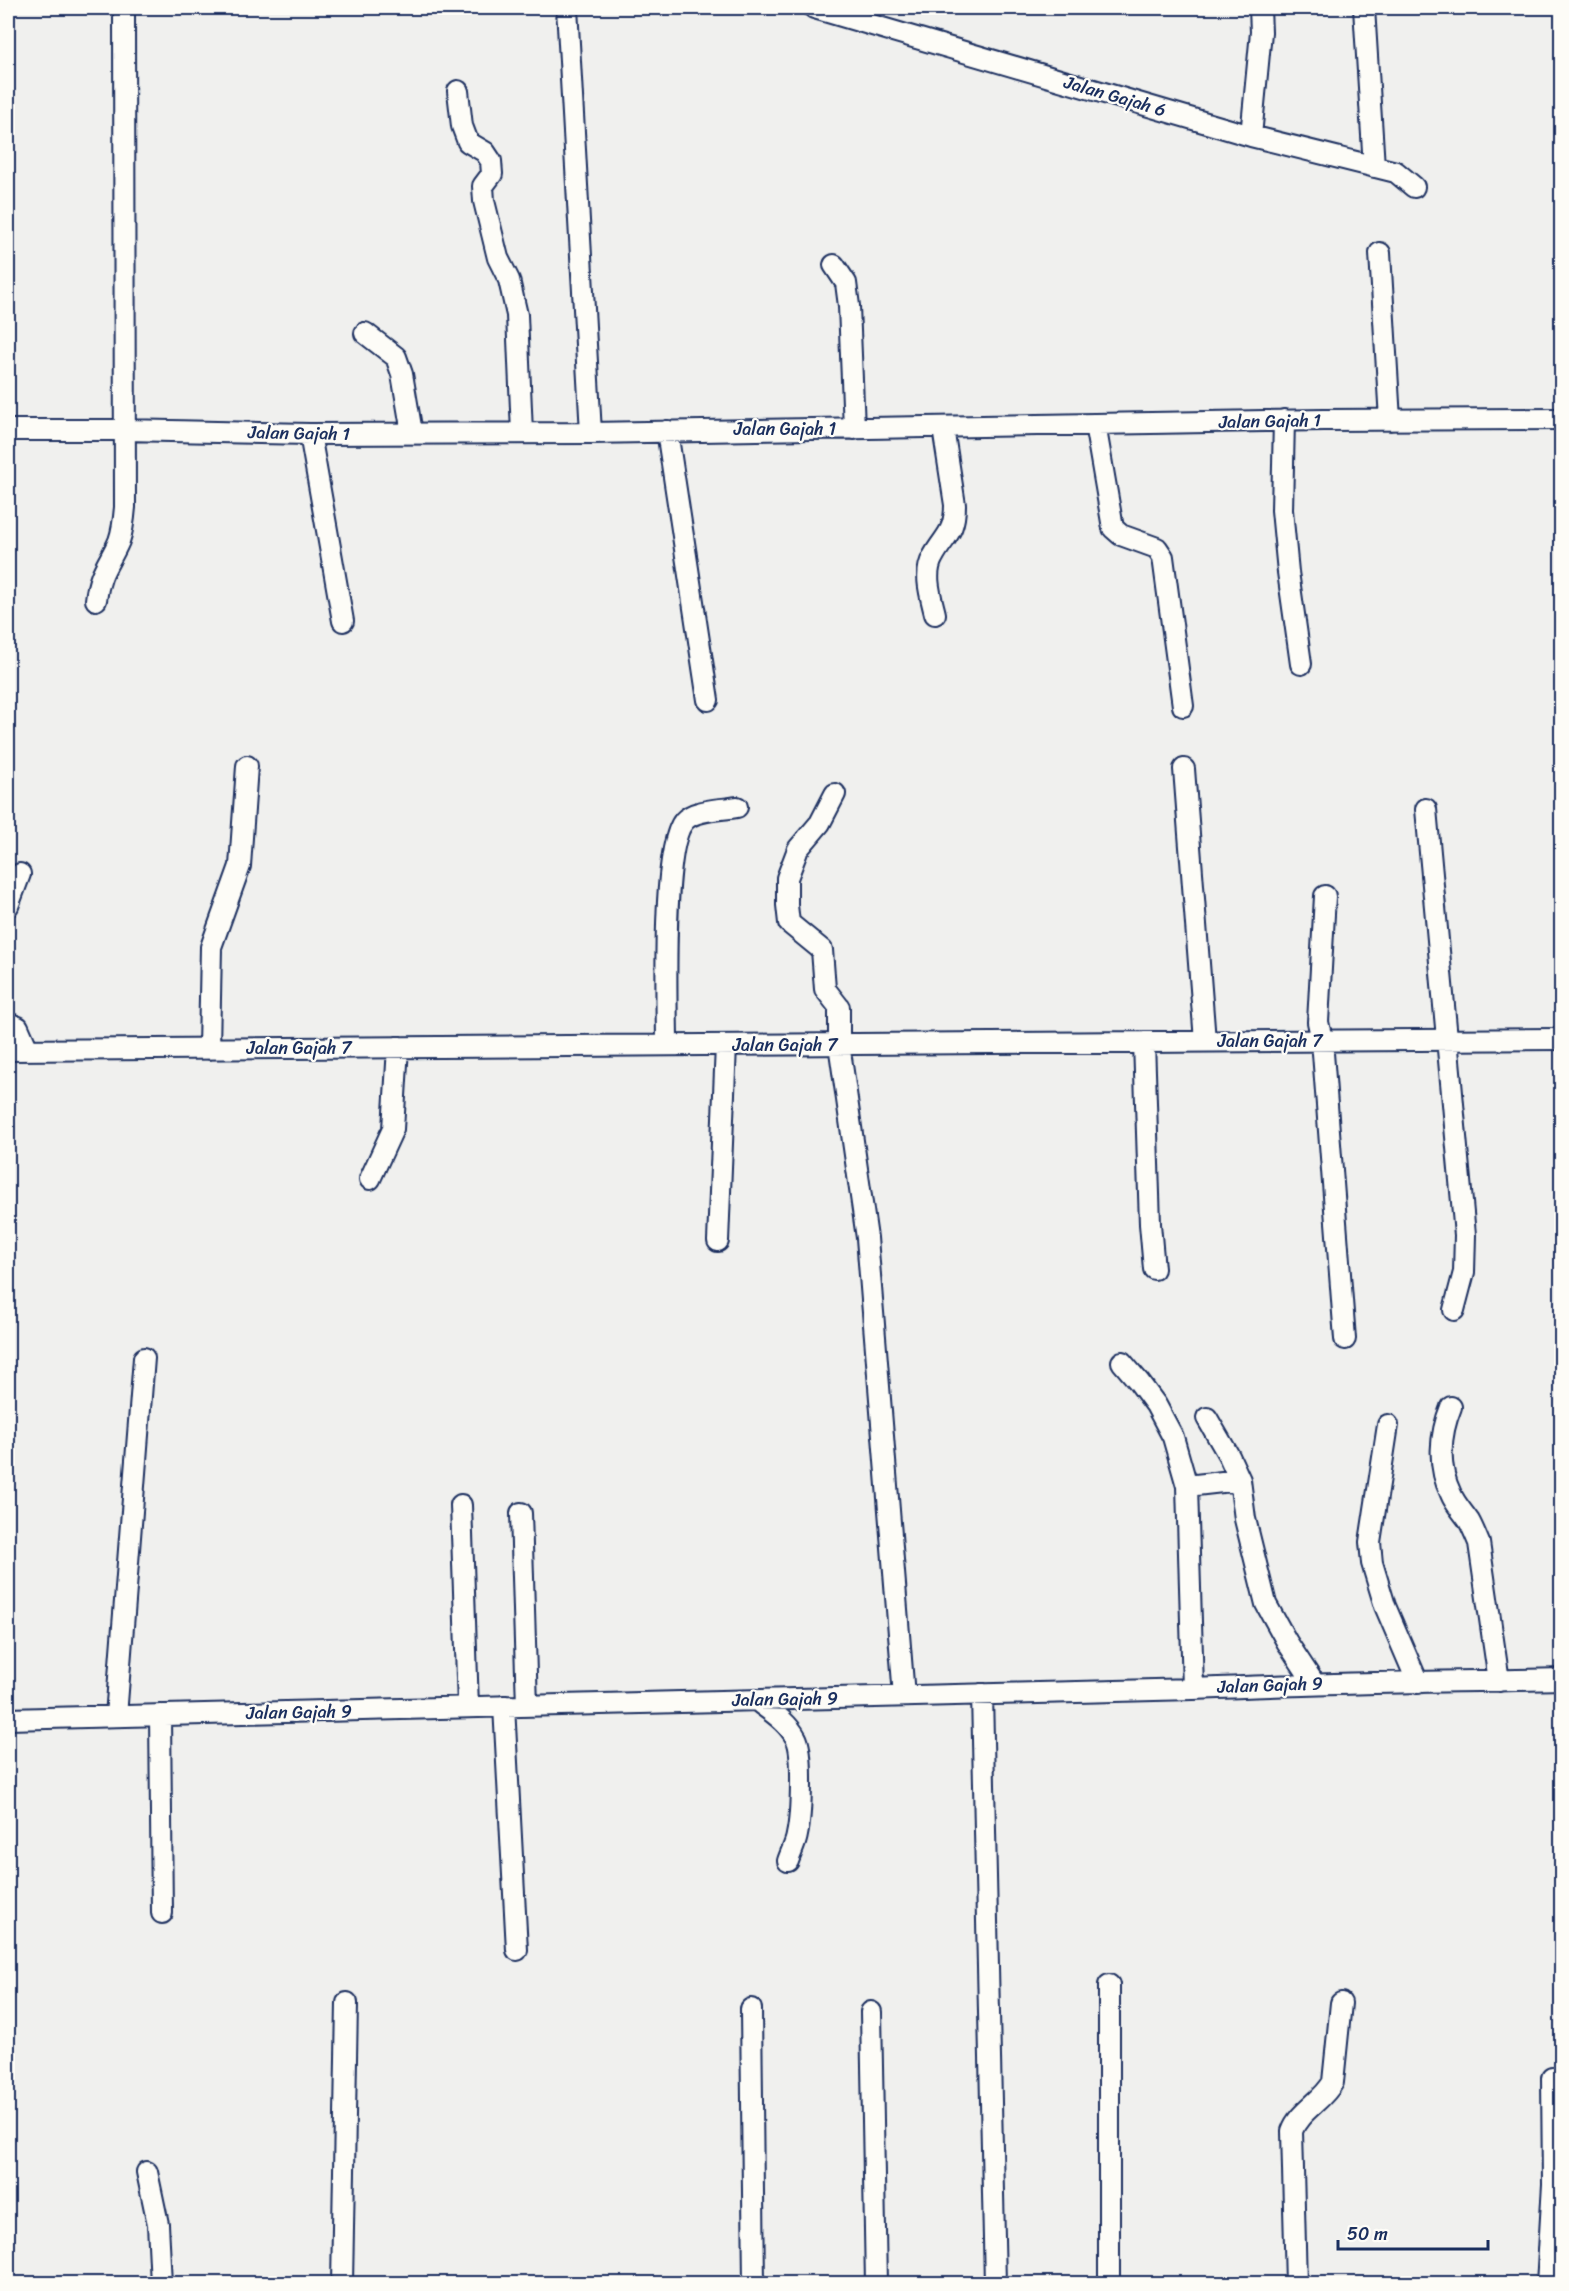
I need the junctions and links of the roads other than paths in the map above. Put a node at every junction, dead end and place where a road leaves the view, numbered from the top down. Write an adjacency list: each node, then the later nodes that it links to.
1 (124, 8): 20 (street)
2 (567, 8): 24 (street)
3 (814, 8): 7 (street, Jalan Gajah 6)
4 (1260, 8): 7 (street)
5 (1364, 8): 8 (street)
6 (458, 91): 23 (street)
7 (1251, 136): 8 (street, Jalan Gajah 6)
8 (1374, 167): 9 (street, Jalan Gajah 6)
9 (1414, 187)
10 (1380, 253): 15 (street)
11 (834, 265): 18 (street)
12 (365, 333): 22 (street)
13 (1562, 419): 15 (street, Jalan Gajah 1)
14 (1284, 420): 15 (street, Jalan Gajah 1); 16 (street, Jalan Gajah 1); 29 (street)
15 (1390, 420)
16 (1095, 424): 17 (street, Jalan Gajah 1); 31 (street)
17 (943, 428): 18 (street, Jalan Gajah 1); 27 (street)
18 (854, 429): 21 (street, Jalan Gajah 1)
19 (8, 430): 20 (street, Jalan Gajah 1)
20 (125, 430): 25 (street, Jalan Gajah 1); 26 (street)
21 (667, 431): 24 (street, Jalan Gajah 1); 30 (street)
22 (412, 433): 23 (street, Jalan Gajah 1); 25 (street, Jalan Gajah 1)
23 (522, 433): 24 (street, Jalan Gajah 1)
24 (591, 433)
25 (310, 434): 28 (street)
26 (96, 600)
27 (935, 614)
28 (343, 621)
29 (1301, 664)
30 (708, 700)
31 (1183, 706)
32 (247, 766): 50 (street)
33 (1184, 769): 44 (street)
34 (835, 794): 46 (street)
35 (737, 807): 47 (street)
36 (1426, 809): 42 (street)
37 (20, 874): 39 (street)
38 (1325, 896): 43 (street)
39 (8, 906)
40 (8, 1023): 52 (street)
41 (1562, 1038): 42 (street, Jalan Gajah 7)
42 (1449, 1039): 43 (street, Jalan Gajah 7); 56 (street)
43 (1322, 1040): 44 (street, Jalan Gajah 7); 57 (street)
44 (1204, 1041): 45 (street, Jalan Gajah 7)
45 (1144, 1042): 46 (street, Jalan Gajah 7); 55 (street)
46 (839, 1044): 48 (street, Jalan Gajah 7); 73 (street)
47 (667, 1045): 48 (street, Jalan Gajah 7); 49 (street, Jalan Gajah 7)
48 (726, 1045): 54 (street)
49 (398, 1047): 50 (street, Jalan Gajah 7); 53 (street)
50 (209, 1049): 52 (street, Jalan Gajah 7)
51 (8, 1050): 52 (street, Jalan Gajah 7)
52 (28, 1050)
53 (370, 1179)
54 (718, 1241)
55 (1154, 1269)
56 (1454, 1310)
57 (1345, 1339)
58 (144, 1358): 79 (street)
59 (1122, 1362): 64 (street)
60 (1451, 1407): 68 (street)
61 (1207, 1418): 63 (street)
62 (1388, 1425): 70 (street)
63 (1239, 1480): 64 (street); 69 (street)
64 (1187, 1486): 71 (street)
65 (461, 1505): 77 (street)
66 (521, 1513): 76 (street)
67 (1562, 1679): 68 (street, Jalan Gajah 9)
68 (1499, 1681): 70 (street, Jalan Gajah 9)
69 (1314, 1683): 70 (street, Jalan Gajah 9); 71 (street, Jalan Gajah 9)
70 (1418, 1683)
71 (1193, 1689): 72 (street, Jalan Gajah 9)
72 (982, 1694): 73 (street, Jalan Gajah 9); 95 (street)
73 (904, 1696): 74 (street, Jalan Gajah 9)
74 (756, 1700): 76 (street, Jalan Gajah 9); 81 (street)
75 (504, 1706): 76 (street, Jalan Gajah 9); 77 (street, Jalan Gajah 9); 83 (street)
76 (527, 1706)
77 (468, 1707): 78 (street, Jalan Gajah 9)
78 (160, 1715): 79 (street, Jalan Gajah 9); 82 (street)
79 (116, 1716): 80 (street, Jalan Gajah 9)
80 (8, 1719)
81 (788, 1861)
82 (162, 1913)
83 (517, 1950)
84 (1109, 1985): 96 (street)
85 (347, 2004): 92 (street)
86 (1341, 2004): 97 (street)
87 (751, 2009): 93 (street)
88 (871, 2012): 94 (street)
89 (1552, 2078): 98 (street)
90 (147, 2172): 91 (street)
91 (161, 2283)
92 (342, 2283)
93 (754, 2283)
94 (876, 2283)
95 (995, 2283)
96 (1109, 2283)
97 (1296, 2283)
98 (1547, 2283)

